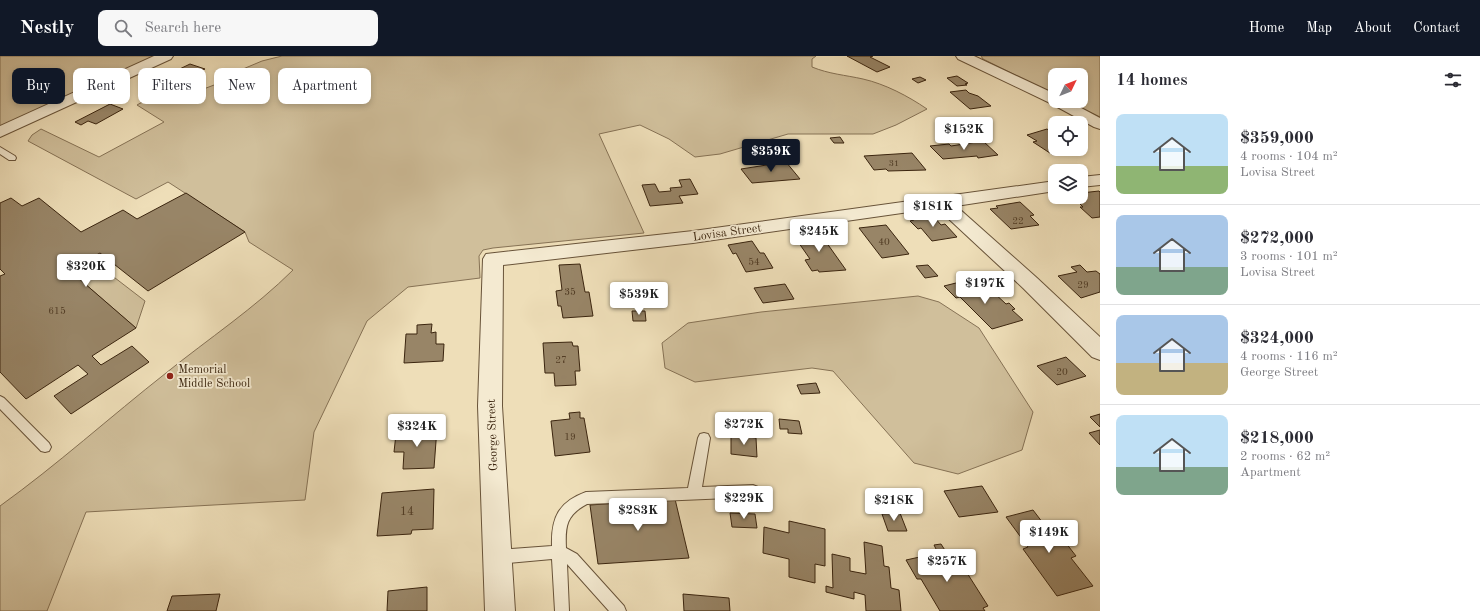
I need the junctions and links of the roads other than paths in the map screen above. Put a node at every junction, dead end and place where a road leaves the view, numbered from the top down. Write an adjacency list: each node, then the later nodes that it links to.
1 (166, 56): 6 (street)
2 (963, 56): 3 (street)
3 (1048, 97)
4 (1069, 108): 5 (street)
5 (1100, 124)
6 (0, 132)
7 (0, 150): 8 (lane)
8 (12, 158)
9 (1100, 180): 10 (street)
10 (1088, 181)
11 (1048, 187): 12 (street, Lovisa Street)
12 (940, 201): 13 (street, Lovisa Street); 14 (street)
13 (493, 259): 21 (street, George Street)
14 (1100, 351)
15 (0, 401): 17 (lane)
16 (704, 438): 19 (lane)
17 (45, 447)
18 (753, 491): 19 (lane)
19 (694, 494): 20 (lane)
20 (560, 552): 21 (lane); 23 (lane); 24 (lane)
21 (498, 557): 22 (street, George Street)
22 (500, 611)
23 (562, 611)
24 (619, 611)

